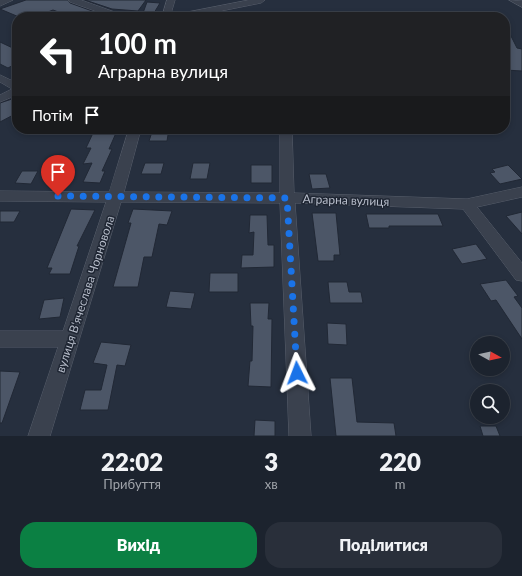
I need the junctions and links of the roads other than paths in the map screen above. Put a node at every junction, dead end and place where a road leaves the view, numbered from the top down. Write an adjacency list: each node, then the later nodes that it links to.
1 (9, 0): 6 (street)
2 (73, 0): 8 (street)
3 (171, 0): 9 (street)
4 (261, 0): 10 (street)
5 (513, 0): 7 (street)
6 (0, 3)
7 (522, 4)
8 (106, 12)
9 (167, 12)
10 (202, 12)
11 (0, 78): 12 (street)
12 (12, 84)
13 (12, 93): 14 (street)
14 (0, 99)
15 (134, 134): 19 (street, вулиця В'ячеслава Чорновола)
16 (286, 134): 20 (street)
17 (522, 192): 21 (street, Аграрна вулиця)
18 (0, 196): 19 (street, Аграрна вулиця)
19 (115, 197): 20 (street, Аграрна вулиця); 24 (street, вулиця В'ячеслава Чорновола)
20 (287, 198): 21 (street, Аграрна вулиця); 26 (street)
21 (467, 204): 22 (street)
22 (522, 275)
23 (0, 339): 24 (street)
24 (71, 339): 25 (street, вулиця В'ячеслава Чорновола)
25 (39, 436)
26 (300, 436)

